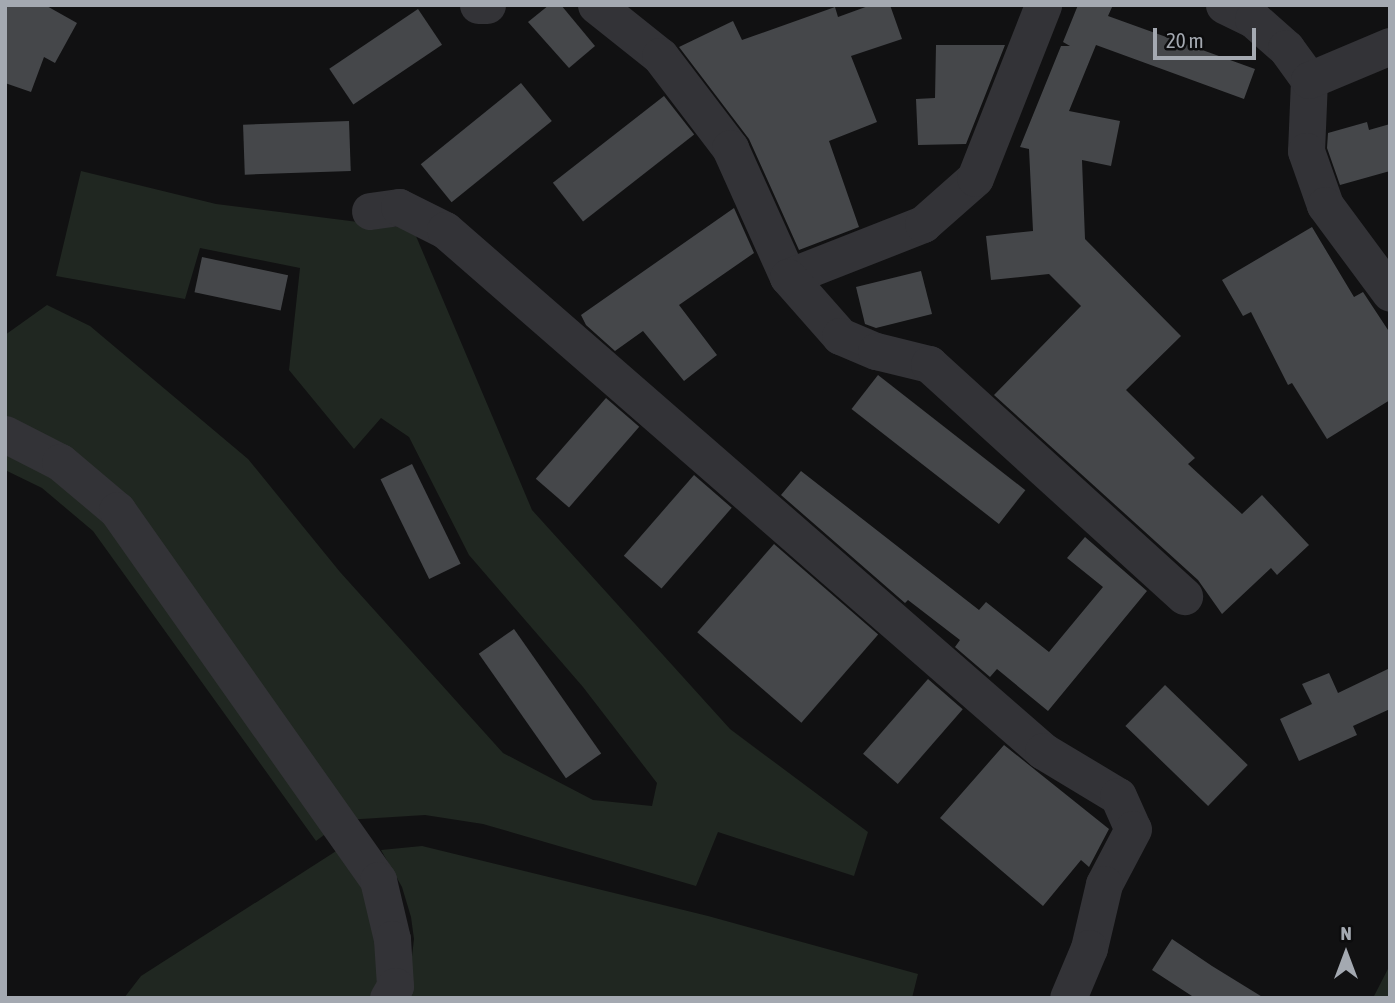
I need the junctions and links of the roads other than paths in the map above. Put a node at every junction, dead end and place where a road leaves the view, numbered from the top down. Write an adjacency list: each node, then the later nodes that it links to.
1 (478, 5): 2 (street)
2 (487, 5)
3 (596, 5): 9 (street)
4 (1044, 5): 9 (street)
5 (1224, 5): 7 (street)
6 (1390, 46): 7 (street)
7 (1309, 80): 10 (street)
8 (370, 211): 14 (street)
9 (788, 278): 12 (street)
10 (1390, 293)
11 (5, 434): 13 (street)
12 (1184, 596)
13 (388, 998)
14 (1068, 998)

